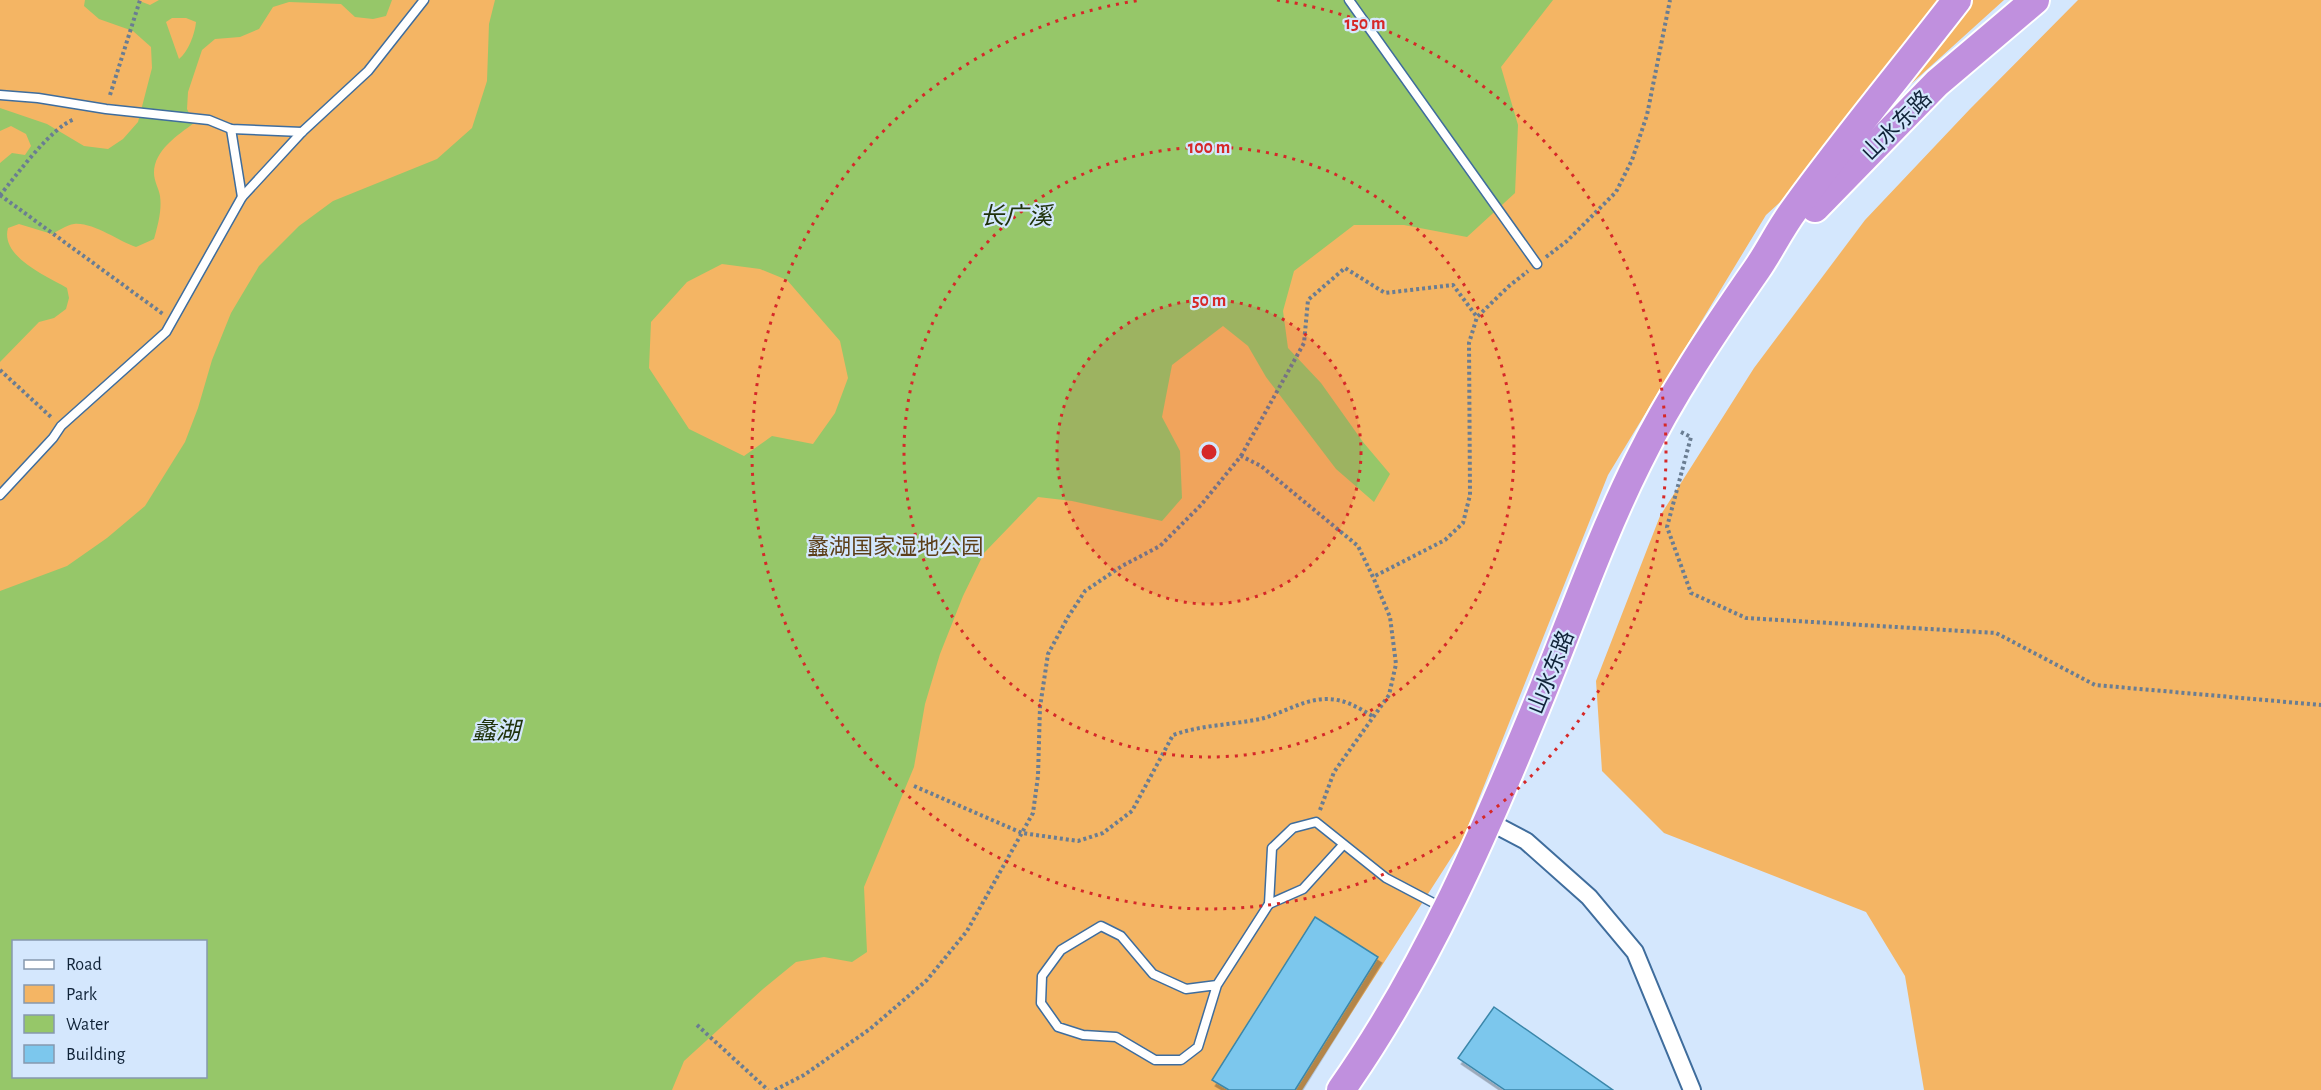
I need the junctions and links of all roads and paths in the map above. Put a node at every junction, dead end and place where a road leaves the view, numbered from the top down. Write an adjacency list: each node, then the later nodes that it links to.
1 (140, 0): 8 (path)
2 (424, 0): 10 (lane)
3 (1349, 0): 14 (lane)
4 (1670, 0): 14 (path)
5 (1957, 0): 13 (highway, 山水东路)
6 (2035, 0): 13 (highway, 山水东路)
7 (0, 95): 8 (lane)
8 (106, 109): 9 (lane); 11 (path)
9 (231, 129): 10 (lane); 12 (lane)
10 (302, 132): 12 (lane)
11 (0, 195): 16 (path)
12 (242, 197): 16 (lane)
13 (1764, 258): 18 (highway, 山水东路)
14 (1537, 264): 15 (path)
15 (1477, 317): 20 (path); 22 (path)
16 (174, 321): 19 (lane)
17 (0, 370): 19 (path)
18 (1660, 421): 23 (path); 26 (highway, 山水东路)
19 (61, 426): 21 (lane)
20 (1241, 456): 22 (path); 28 (path)
21 (0, 495)
22 (1373, 577): 24 (path)
23 (2321, 705)
24 (1374, 717): 27 (path); 28 (path)
25 (914, 786): 28 (path)
26 (1488, 821): 31 (highway, 山水东路); 37 (street)
27 (1316, 822): 29 (lane); 30 (lane)
28 (1022, 833): 35 (path)
29 (1343, 845): 30 (lane); 31 (lane)
30 (1269, 904): 32 (lane)
31 (1446, 910): 36 (highway, 山水东路)
32 (1217, 985): 32 (lane)
33 (697, 1025): 34 (path)
34 (768, 1090)
35 (775, 1090)
36 (1341, 1090)
37 (1692, 1090)

